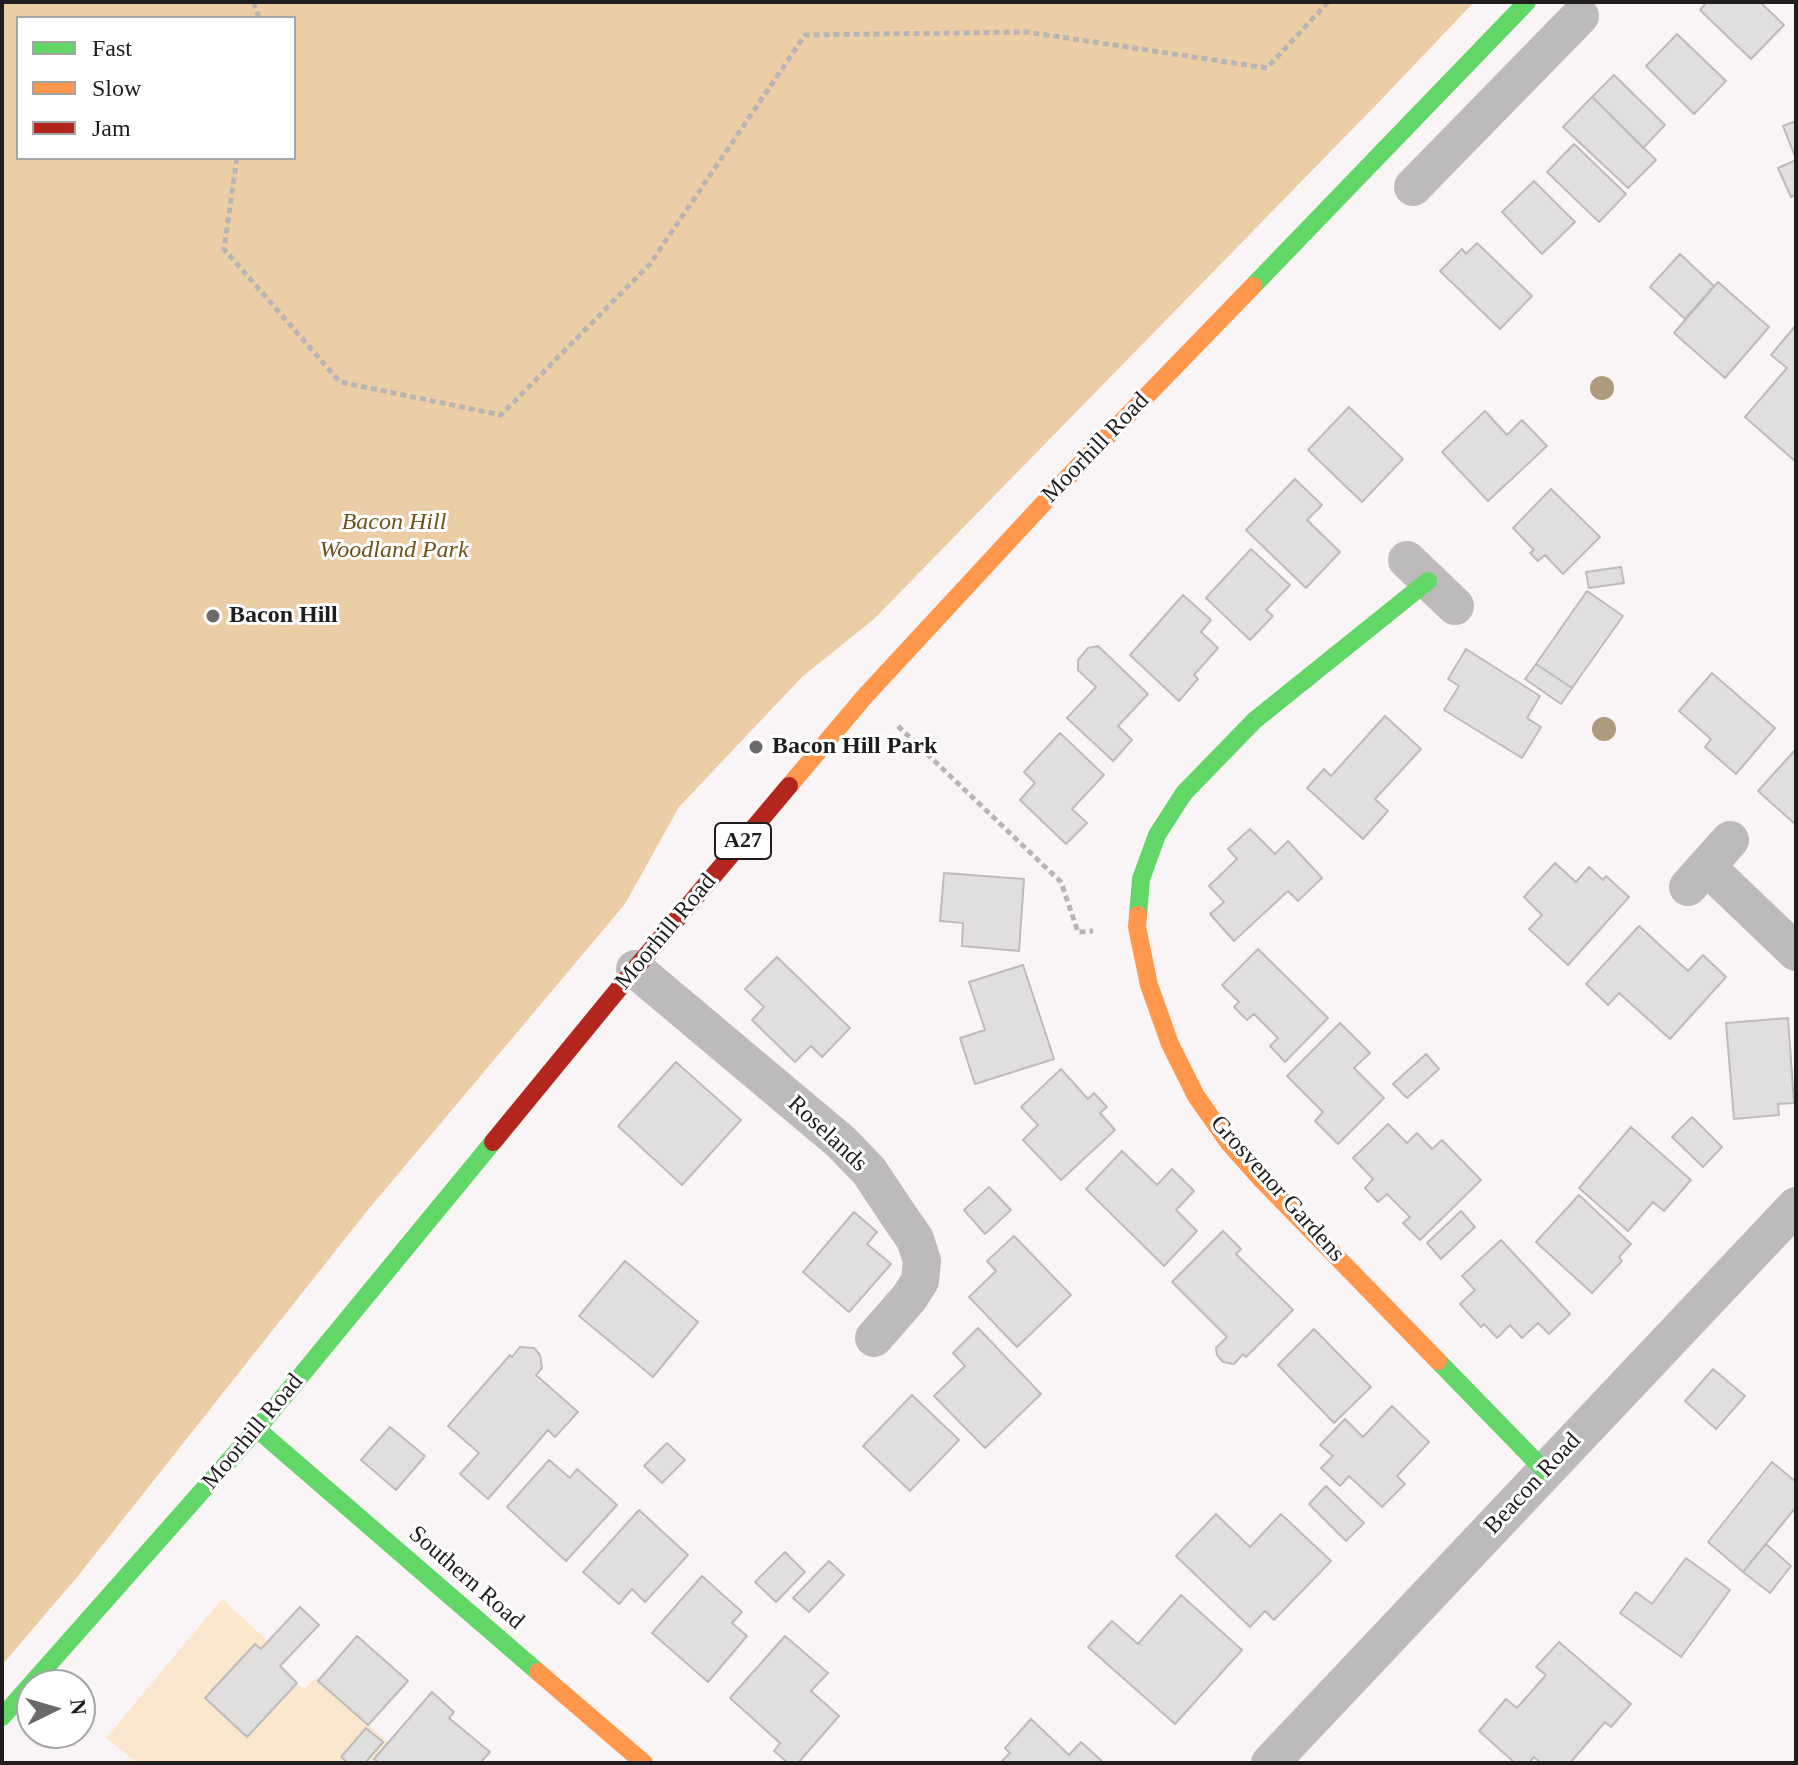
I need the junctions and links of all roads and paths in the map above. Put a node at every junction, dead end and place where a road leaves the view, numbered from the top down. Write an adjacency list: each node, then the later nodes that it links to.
1 (1328, 2): 4 (path)
2 (1527, 2): 7 (main road, Moorhill Road / A27)
3 (1580, 7): 5 (street)
4 (237, 160)
5 (1413, 187)
6 (1430, 582): 9 (main road, Grosvenor Gardens)
7 (866, 695): 9 (path); 11 (main road, Moorhill Road / A27)
8 (1708, 865): 10 (street)
9 (1137, 927): 15 (main road, Grosvenor Gardens)
10 (1796, 952)
11 (635, 969): 13 (street, Roselands); 14 (main road, Moorhill Road / A27)
12 (1796, 1206): 15 (street, Beacon Road)
13 (874, 1338)
14 (257, 1429): 16 (main road, Moorhill Road / A27); 17 (main road, Southern Road)
15 (1545, 1471): 18 (street, Beacon Road)
16 (2, 1717)
17 (644, 1763)
18 (1270, 1763)

